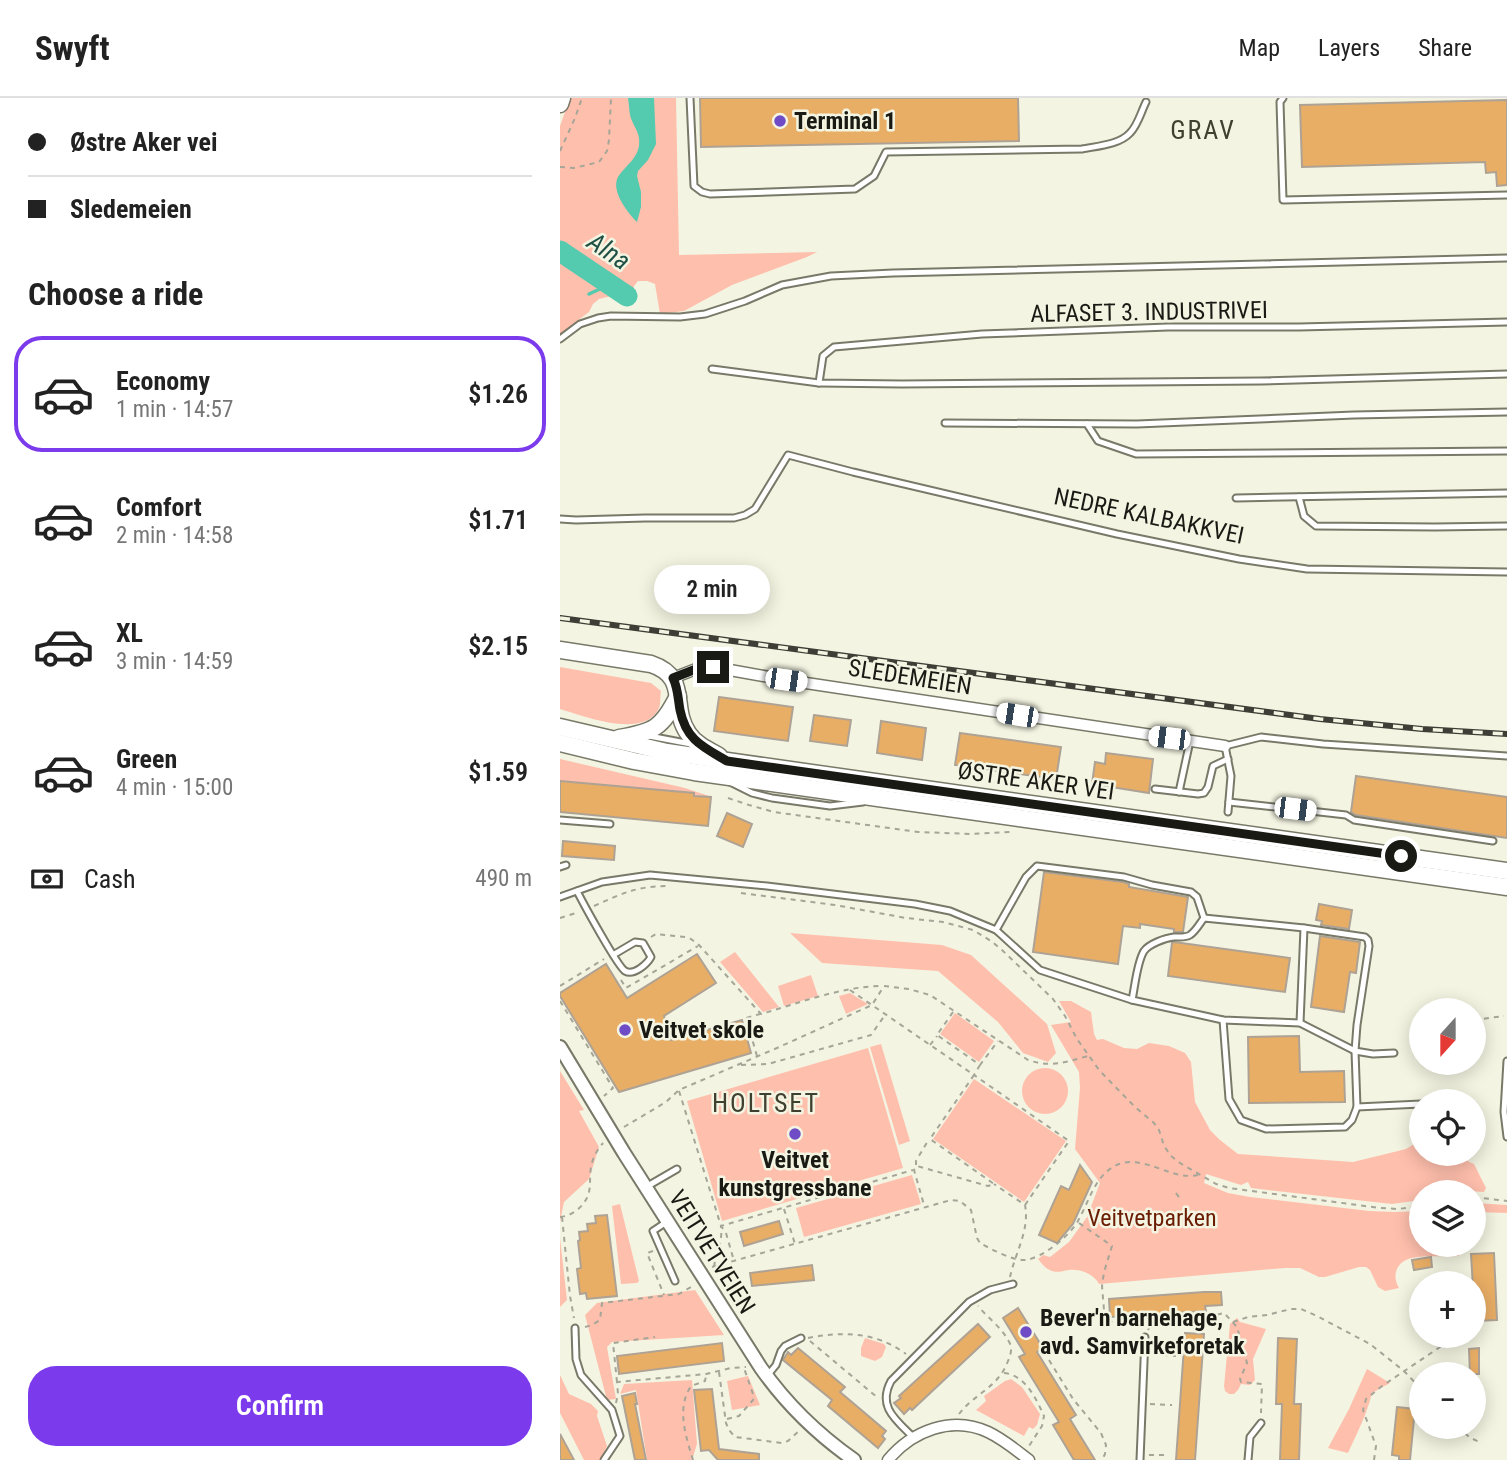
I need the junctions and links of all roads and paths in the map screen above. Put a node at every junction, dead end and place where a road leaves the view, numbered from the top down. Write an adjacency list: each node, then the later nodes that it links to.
1 (562, 98): 7 (highway)
2 (582, 98): 8 (path)
3 (611, 98): 9 (path)
4 (690, 98): 6 (lane)
5 (1283, 98): 10 (lane)
6 (1146, 102)
7 (560, 104)
8 (560, 151)
9 (560, 167)
10 (1507, 195)
11 (1507, 258): 13 (lane, ALFASET 3. INDUSTRIVEI)
12 (1507, 321): 16 (lane, ALFASET 3. INDUSTRIVEI)
13 (560, 339)
14 (712, 369): 16 (lane)
15 (1507, 374): 16 (lane)
16 (819, 383)
17 (1507, 412): 19 (lane)
18 (945, 423): 19 (lane)
19 (1087, 424): 20 (lane)
20 (1507, 451)
21 (1507, 493): 22 (lane)
22 (1298, 497): 23 (lane); 25 (lane)
23 (1236, 498)
24 (560, 519): 26 (lane, NEDRE KALBAKKVEI)
25 (1507, 526)
26 (1507, 572)
27 (560, 650): 28 (highway)
28 (673, 678): 29 (highway); 33 (street, SLEDEMEIEN)
29 (678, 696): 31 (highway); 35 (highway)
30 (560, 727): 32 (highway, ØSTRE AKER VEI)
31 (642, 733): 32 (highway); 35 (lane)
32 (610, 739): 39 (highway, ØSTRE AKER VEI)
33 (1190, 741): 36 (street, SLEDEMEIEN); 41 (lane)
34 (560, 743): 39 (highway, ØSTRE AKER VEI)
35 (701, 745): 39 (highway)
36 (1225, 746): 37 (lane); 38 (lane)
37 (1507, 756)
38 (1228, 759): 41 (lane); 43 (lane)
39 (724, 769): 51 (highway, ØSTRE AKER VEI); 53 (highway, ØSTRE AKER VEI)
40 (1155, 789): 41 (lane)
41 (1179, 792)
42 (728, 798): 46 (path)
43 (1229, 802): 45 (lane); 50 (lane)
44 (803, 811): 46 (path)
45 (1228, 812)
46 (803, 816): 49 (path)
47 (560, 820): 48 (lane)
48 (610, 824)
49 (1017, 831)
50 (1493, 841)
51 (1507, 871)
52 (673, 886): 57 (path)
53 (1507, 887)
54 (577, 891): 56 (lane); 57 (lane); 61 (lane)
55 (738, 893): 82 (path)
56 (560, 898)
57 (587, 909): 58 (path); 63 (lane)
58 (560, 918)
59 (1204, 918): 60 (lane); 61 (lane); 66 (lane)
60 (1304, 928): 75 (lane); 80 (lane)
61 (996, 930): 66 (lane)
62 (643, 943): 63 (lane); 63 (lane); 70 (path)
63 (613, 955)
64 (884, 986): 65 (path); 68 (path); 69 (path)
65 (850, 990): 68 (path); 70 (path)
66 (1132, 1000): 74 (lane)
67 (560, 1001): 89 (path)
68 (872, 1004): 71 (path); 83 (path)
69 (954, 1010): 76 (path); 77 (path)
70 (761, 1014): 83 (path)
71 (886, 1014): 78 (path); 85 (path)
72 (1504, 1016): 73 (path)
73 (1486, 1018)
74 (1223, 1020): 75 (lane); 91 (lane)
75 (1300, 1023): 80 (lane)
76 (937, 1035): 78 (path); 86 (path)
77 (998, 1040): 82 (path); 86 (path)
78 (930, 1045): 87 (path)
79 (560, 1047): 94 (street, VEITVETVEIEN)
80 (1355, 1051): 81 (lane); 91 (lane)
81 (1394, 1053)
82 (1089, 1056): 100 (path)
83 (758, 1057): 85 (path)
84 (1507, 1061): 95 (lane)
85 (739, 1065): 88 (path)
86 (980, 1065): 87 (path)
87 (974, 1075): 93 (path); 96 (path)
88 (679, 1090): 94 (path); 114 (path)
89 (603, 1097)
90 (1409, 1105): 91 (lane)
91 (1357, 1107)
92 (1031, 1109): 93 (path)
93 (1029, 1113): 107 (path)
94 (613, 1133): 102 (street, VEITVETVEIEN); 111 (path)
95 (1507, 1137)
96 (929, 1139): 97 (path); 101 (path)
97 (916, 1166): 99 (path); 101 (path)
98 (677, 1169): 102 (lane)
99 (914, 1170): 108 (path); 109 (path)
100 (1199, 1175): 110 (path); 113 (path)
101 (994, 1184): 107 (path)
102 (646, 1187): 112 (street, VEITVETVEIEN)
103 (1176, 1193): 105 (path)
104 (1486, 1199): 106 (path)
105 (1181, 1200)
106 (1507, 1201)
107 (1025, 1205): 117 (path)
108 (924, 1207): 115 (path); 117 (path)
109 (784, 1208): 114 (path); 115 (path)
110 (1409, 1208)
111 (561, 1217): 128 (path)
112 (667, 1221): 116 (lane); 143 (street, VEITVETVEIEN)
113 (1078, 1222): 117 (path); 126 (path)
114 (721, 1226): 118 (path); 119 (path)
115 (795, 1244): 118 (path)
116 (660, 1248): 121 (lane); 124 (path)
117 (1016, 1259): 123 (path)
118 (734, 1261): 119 (path)
119 (714, 1267): 120 (path)
120 (709, 1268)
121 (675, 1281)
122 (696, 1284): 124 (path)
123 (1012, 1284): 135 (lane)
124 (664, 1296): 128 (path)
125 (972, 1300): 141 (path)
126 (1153, 1320): 127 (path); 131 (path)
127 (1233, 1322): 140 (path); 151 (path)
128 (575, 1328): 149 (lane)
129 (655, 1337): 145 (path)
130 (801, 1338): 143 (lane)
131 (1145, 1338): 133 (lane)
132 (1438, 1348): 140 (path)
133 (1144, 1353): 134 (path); 147 (lane)
134 (1176, 1356)
135 (912, 1359): 146 (lane); 146 (path)
136 (1049, 1360): 164 (path)
137 (743, 1367): 138 (path); 139 (path); 150 (path)
138 (750, 1367)
139 (719, 1371): 142 (path); 150 (path)
140 (1404, 1371): 144 (path); 166 (path)
141 (1003, 1373): 152 (path); 159 (path)
142 (706, 1374): 145 (path); 161 (path)
143 (767, 1376): 162 (street, VEITVETVEIEN)
144 (1409, 1376)
145 (617, 1382): 149 (path)
146 (885, 1400): 154 (lane)
147 (1142, 1403): 148 (path); 158 (lane)
148 (1172, 1405)
149 (612, 1410): 160 (lane)
150 (726, 1419): 153 (path)
151 (1261, 1423): 165 (lane)
152 (955, 1425): 154 (street); 159 (street)
153 (798, 1432)
154 (914, 1438): 163 (street)
155 (1473, 1439): 156 (path)
156 (1479, 1442)
157 (1169, 1455): 158 (path)
158 (1140, 1457)
159 (1026, 1458)
160 (604, 1460)
161 (693, 1460)
162 (854, 1460)
163 (888, 1460)
164 (1102, 1460)
165 (1248, 1460)
166 (1374, 1460)

